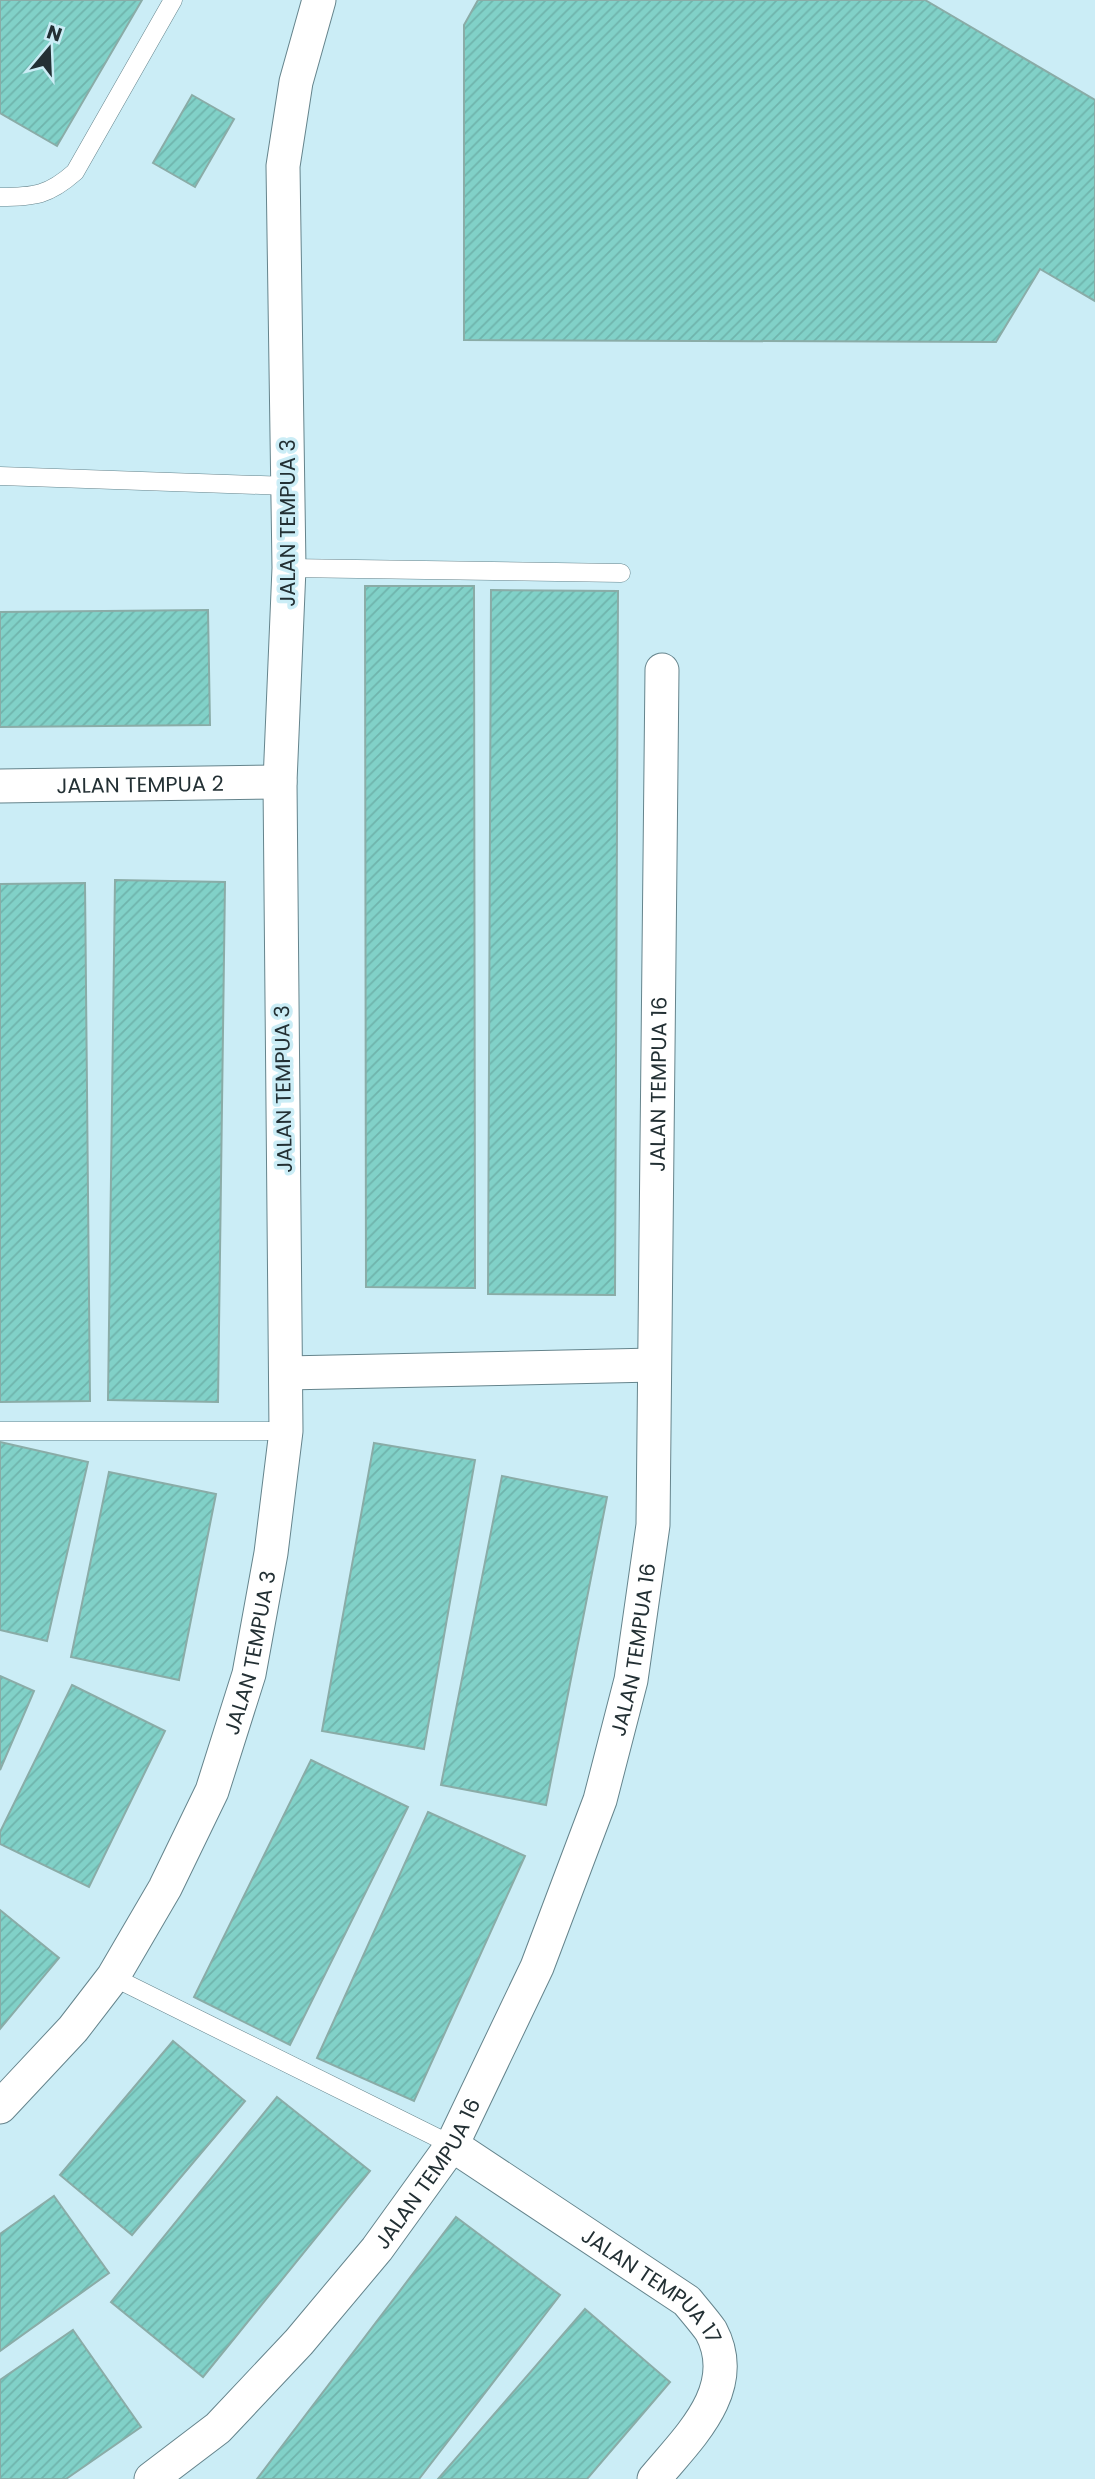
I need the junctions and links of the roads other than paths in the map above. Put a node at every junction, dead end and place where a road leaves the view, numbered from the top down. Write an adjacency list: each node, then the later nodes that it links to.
1 (173, 0): 3 (lane)
2 (318, 0): 5 (street, JALAN TEMPUA 3)
3 (0, 197)
4 (0, 477): 5 (lane)
5 (288, 486): 6 (street, JALAN TEMPUA 3)
6 (289, 568): 7 (lane); 9 (street, JALAN TEMPUA 3)
7 (621, 573)
8 (662, 670): 11 (street, JALAN TEMPUA 16)
9 (280, 782): 10 (street, JALAN TEMPUA 2); 12 (street, JALAN TEMPUA 3)
10 (0, 786)
11 (654, 1365): 12 (street); 17 (street, JALAN TEMPUA 16)
12 (286, 1373): 13 (street, JALAN TEMPUA 3)
13 (286, 1431): 14 (lane); 15 (street, JALAN TEMPUA 3)
14 (0, 1432)
15 (113, 1977): 16 (street, JALAN TEMPUA 3); 17 (lane)
16 (0, 2107)
17 (452, 2145): 18 (street, JALAN TEMPUA 16); 19 (street, JALAN TEMPUA 17)
18 (151, 2479)
19 (654, 2479)

